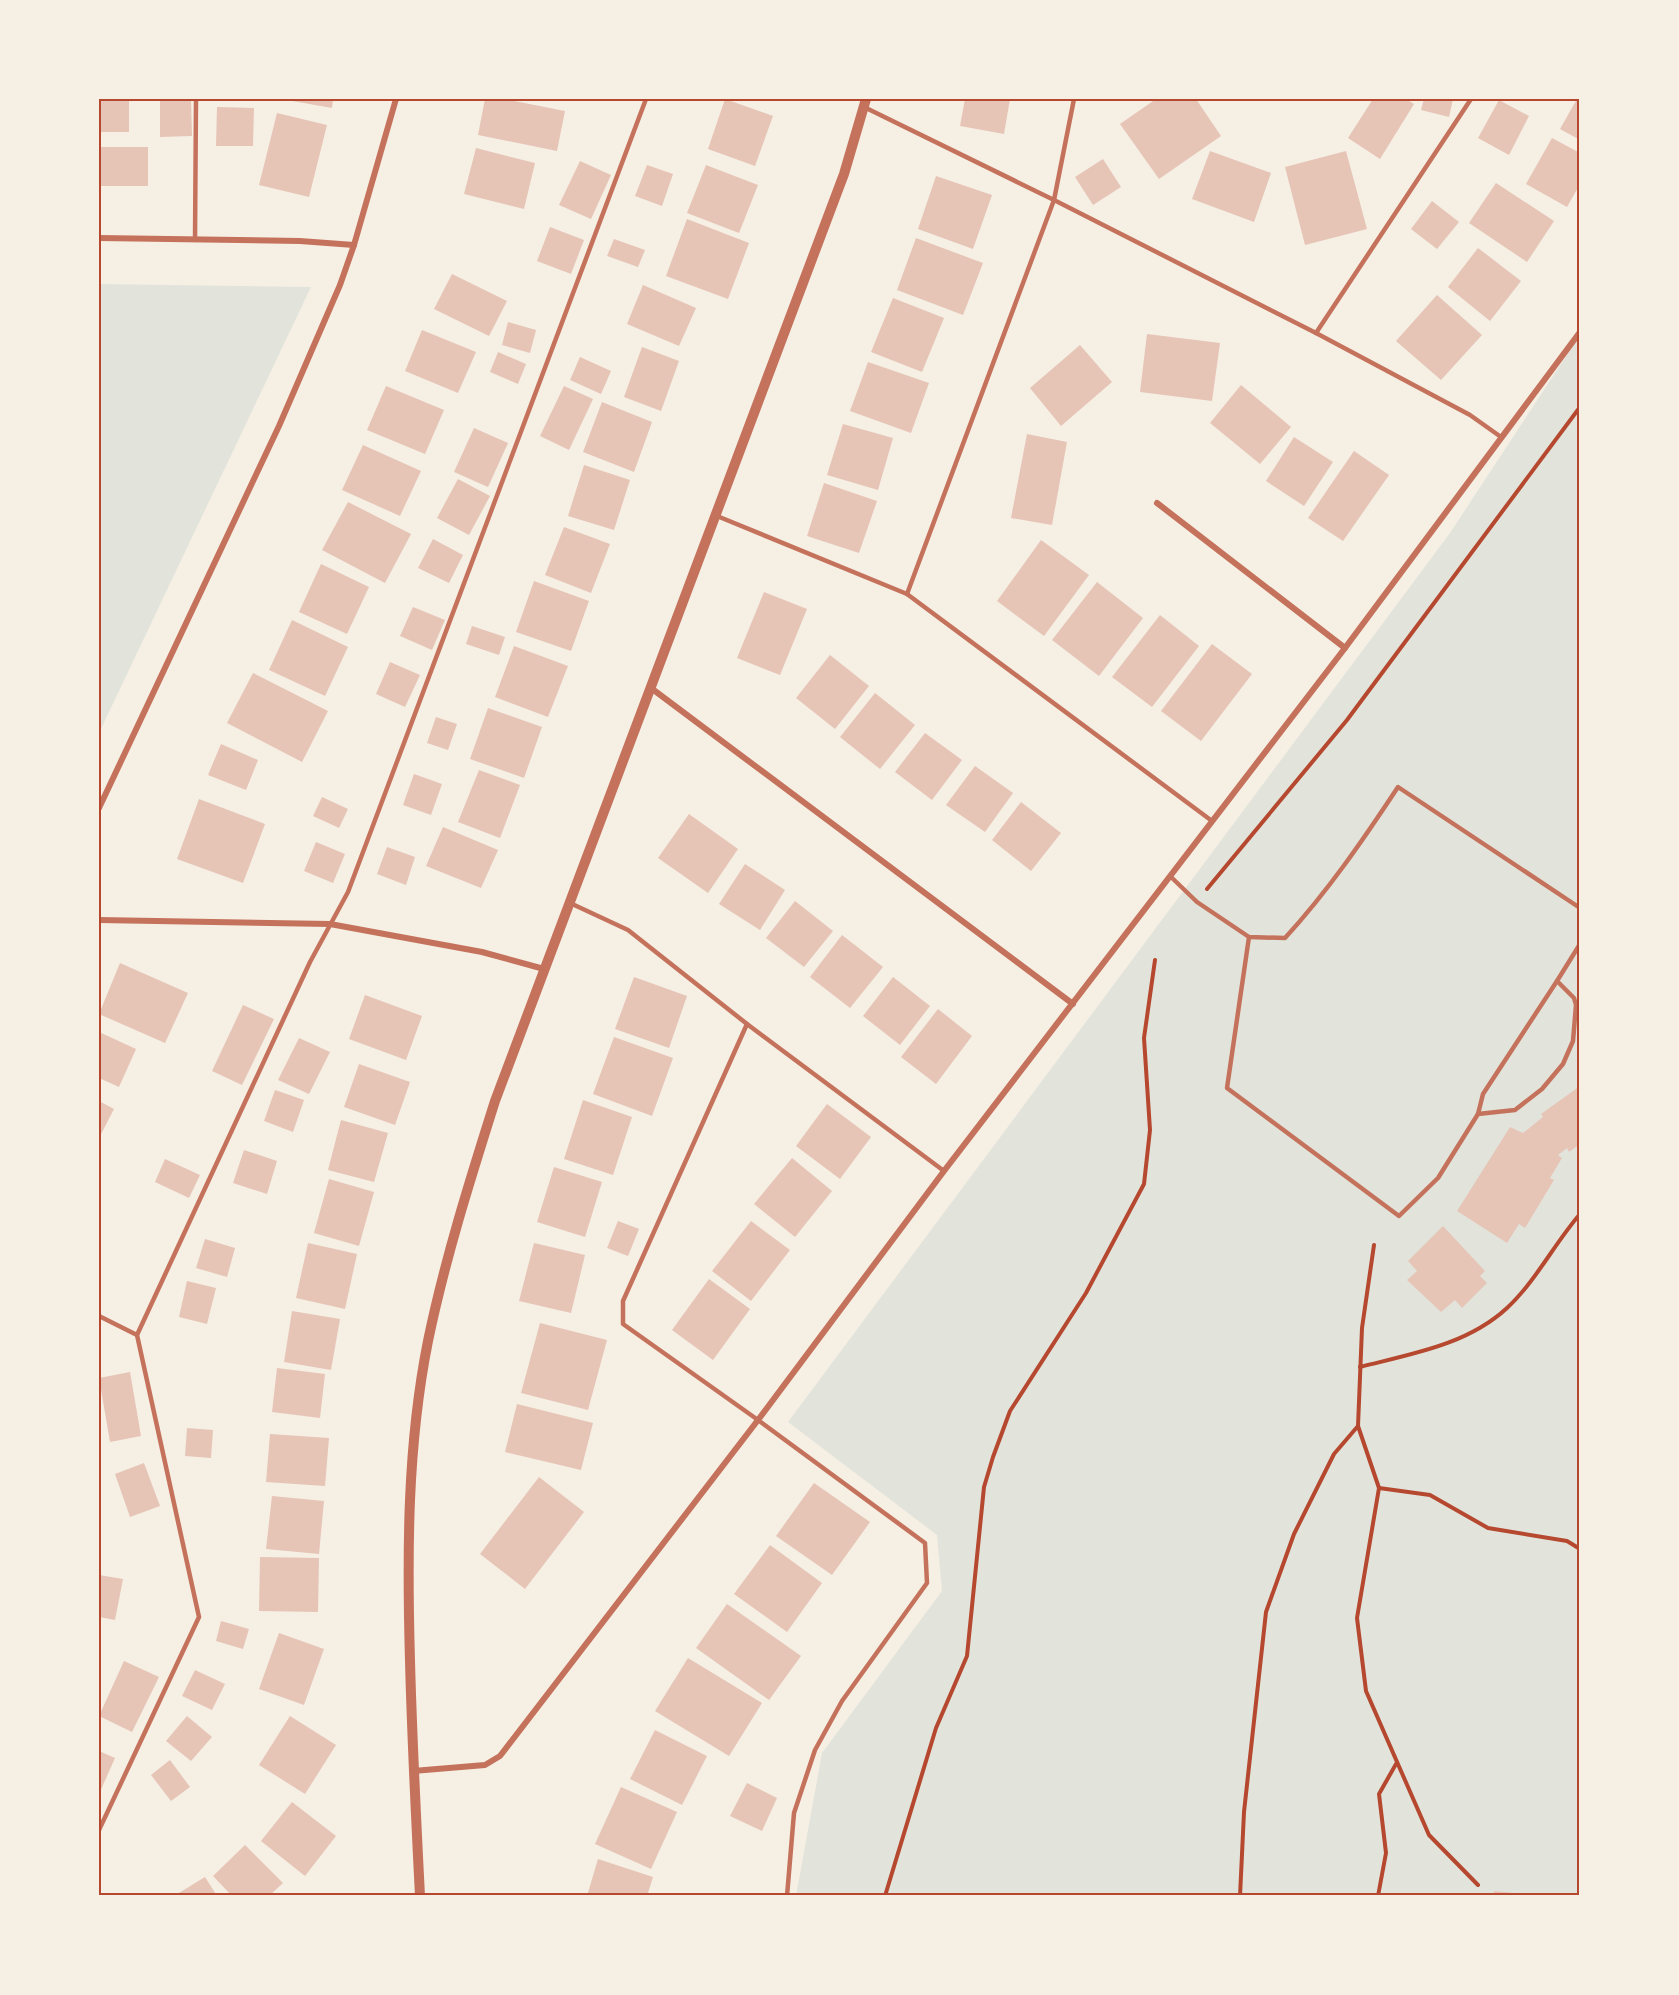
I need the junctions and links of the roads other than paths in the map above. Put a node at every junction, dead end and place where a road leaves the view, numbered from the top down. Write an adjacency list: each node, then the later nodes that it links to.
1 (196, 99): 9 (lane)
2 (396, 99): 10 (street)
3 (646, 99): 25 (lane)
4 (1074, 99): 7 (lane)
5 (1471, 99): 12 (lane)
6 (865, 103): 7 (lane); 15 (street)
7 (1054, 200): 12 (lane); 16 (lane)
8 (99, 238): 9 (street)
9 (195, 240): 10 (street)
10 (354, 245): 19 (street)
11 (1580, 332): 13 (street)
12 (1316, 333): 13 (lane)
13 (1501, 437): 17 (street)
14 (1157, 503): 17 (street)
15 (716, 516): 16 (lane); 18 (street)
16 (907, 594): 20 (lane)
17 (1345, 648): 20 (street)
18 (651, 688): 22 (street); 30 (street)
19 (99, 808)
20 (1212, 820): 21 (street)
21 (1170, 876): 26 (lane); 30 (street)
22 (570, 903): 28 (street); 31 (lane)
23 (1580, 908): 26 (lane)
24 (99, 920): 25 (street)
25 (330, 924): 28 (street); 35 (lane)
26 (1249, 937): 32 (lane)
27 (1580, 944): 29 (lane)
28 (544, 969): 37 (street)
29 (1557, 981): 32 (lane); 32 (lane)
30 (1073, 1004): 33 (street)
31 (747, 1024): 33 (lane); 36 (lane)
32 (1478, 1114)
33 (944, 1171): 36 (street)
34 (99, 1316): 35 (lane)
35 (136, 1335): 38 (lane)
36 (758, 1420): 37 (street); 40 (lane)
37 (413, 1771): 39 (street)
38 (99, 1830)
39 (420, 1896)
40 (787, 1896)

